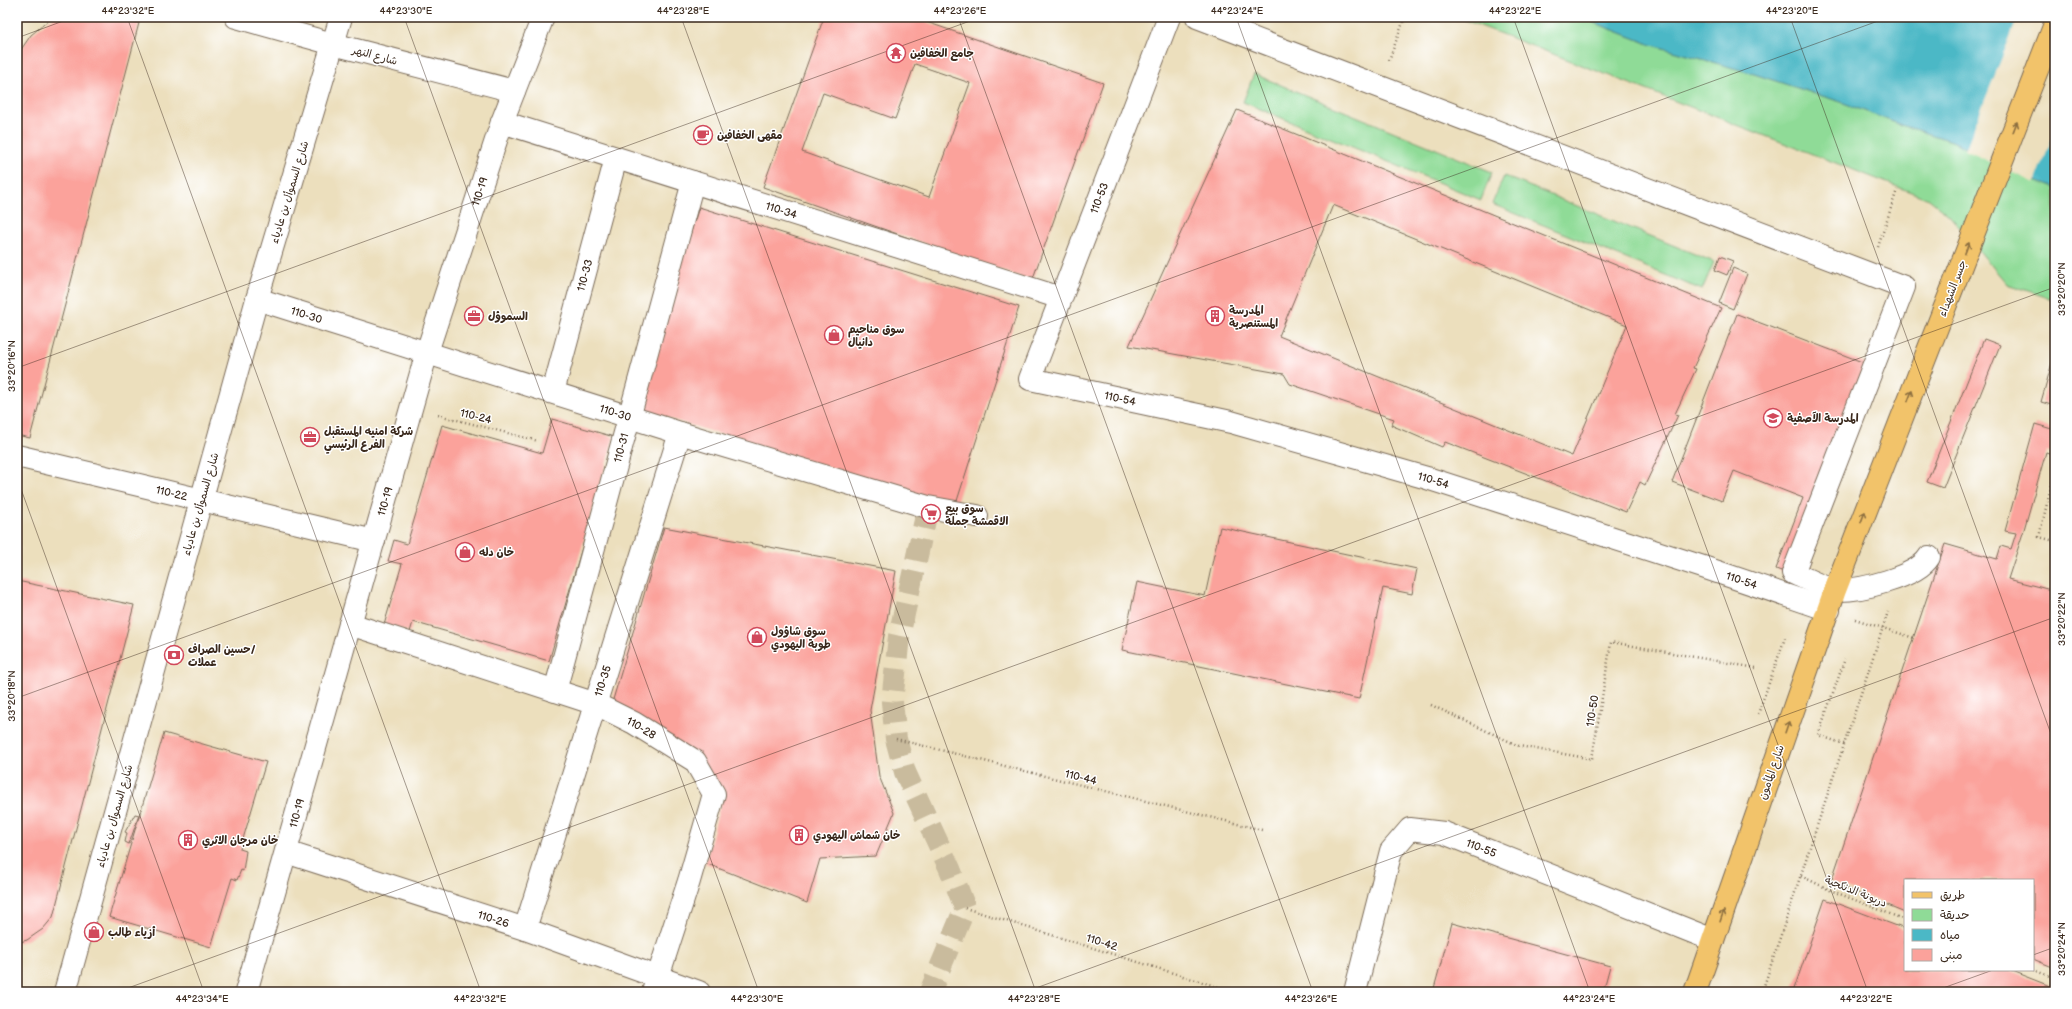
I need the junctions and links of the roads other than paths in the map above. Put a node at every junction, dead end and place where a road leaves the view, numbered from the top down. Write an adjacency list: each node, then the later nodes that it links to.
1 (236, 17): 7 (street, شارع النهر)
2 (341, 17): 7 (street, شارع السموأل بن عادياء)
3 (543, 17): 8 (street, 110-19)
4 (1169, 17): 12 (street, 110-53)
5 (1197, 17): 25 (street)
6 (2055, 24): 23 (main road, جسر الشهداء, one-way to 6)
7 (333, 44): 8 (street, شارع النهر); 13 (street, شارع السموأل بن عادياء)
8 (514, 91): 9 (street, 110-19)
9 (502, 122): 10 (street, 110-34); 14 (street, 110-19)
10 (616, 158): 11 (street, 110-34); 16 (street, 110-33)
11 (693, 182): 12 (street, 110-34); 17 (street, 110-31)
12 (1061, 298): 15 (street, 110-53)
13 (257, 299): 14 (street, 110-30); 20 (street, شارع السموأل بن عادياء)
14 (427, 352): 16 (street, 110-30); 22 (street, 110-19)
15 (1030, 379): 26 (street, 110-54)
16 (553, 392): 17 (street, 110-30)
17 (629, 416): 18 (street, 110-30); 28 (street, 110-31)
18 (680, 433): 21 (street, 110-30); 29 (street, 110-35)
19 (17, 456): 20 (street, 110-22)
20 (201, 500): 22 (street, 110-22); 34 (street, شارع السموأل بن عادياء)
21 (977, 516)
22 (374, 541): 27 (street, 110-19)
23 (1849, 553): 25 (main road, شارع المأمون)
24 (1930, 557): 25 (street)
25 (1835, 590): 26 (main road, شارع المأمون)
26 (1829, 610): 32 (main road, شارع المأمون, one-way to 26)
27 (350, 624): 28 (street, 110-28); 30 (street, 110-19)
28 (555, 691): 29 (street, 110-28)
29 (596, 704): 31 (street, 110-35); 33 (street, 110-28)
30 (286, 852): 31 (street, 110-26); 35 (street, 110-19)
31 (525, 929): 33 (street, 110-26)
32 (1713, 940): 37 (street, 110-55); 38 (main road, شارع المأمون)
33 (656, 984): 36 (street, 110-26)
34 (65, 992)
35 (246, 992)
36 (700, 992)
37 (1355, 992)
38 (1695, 992)

